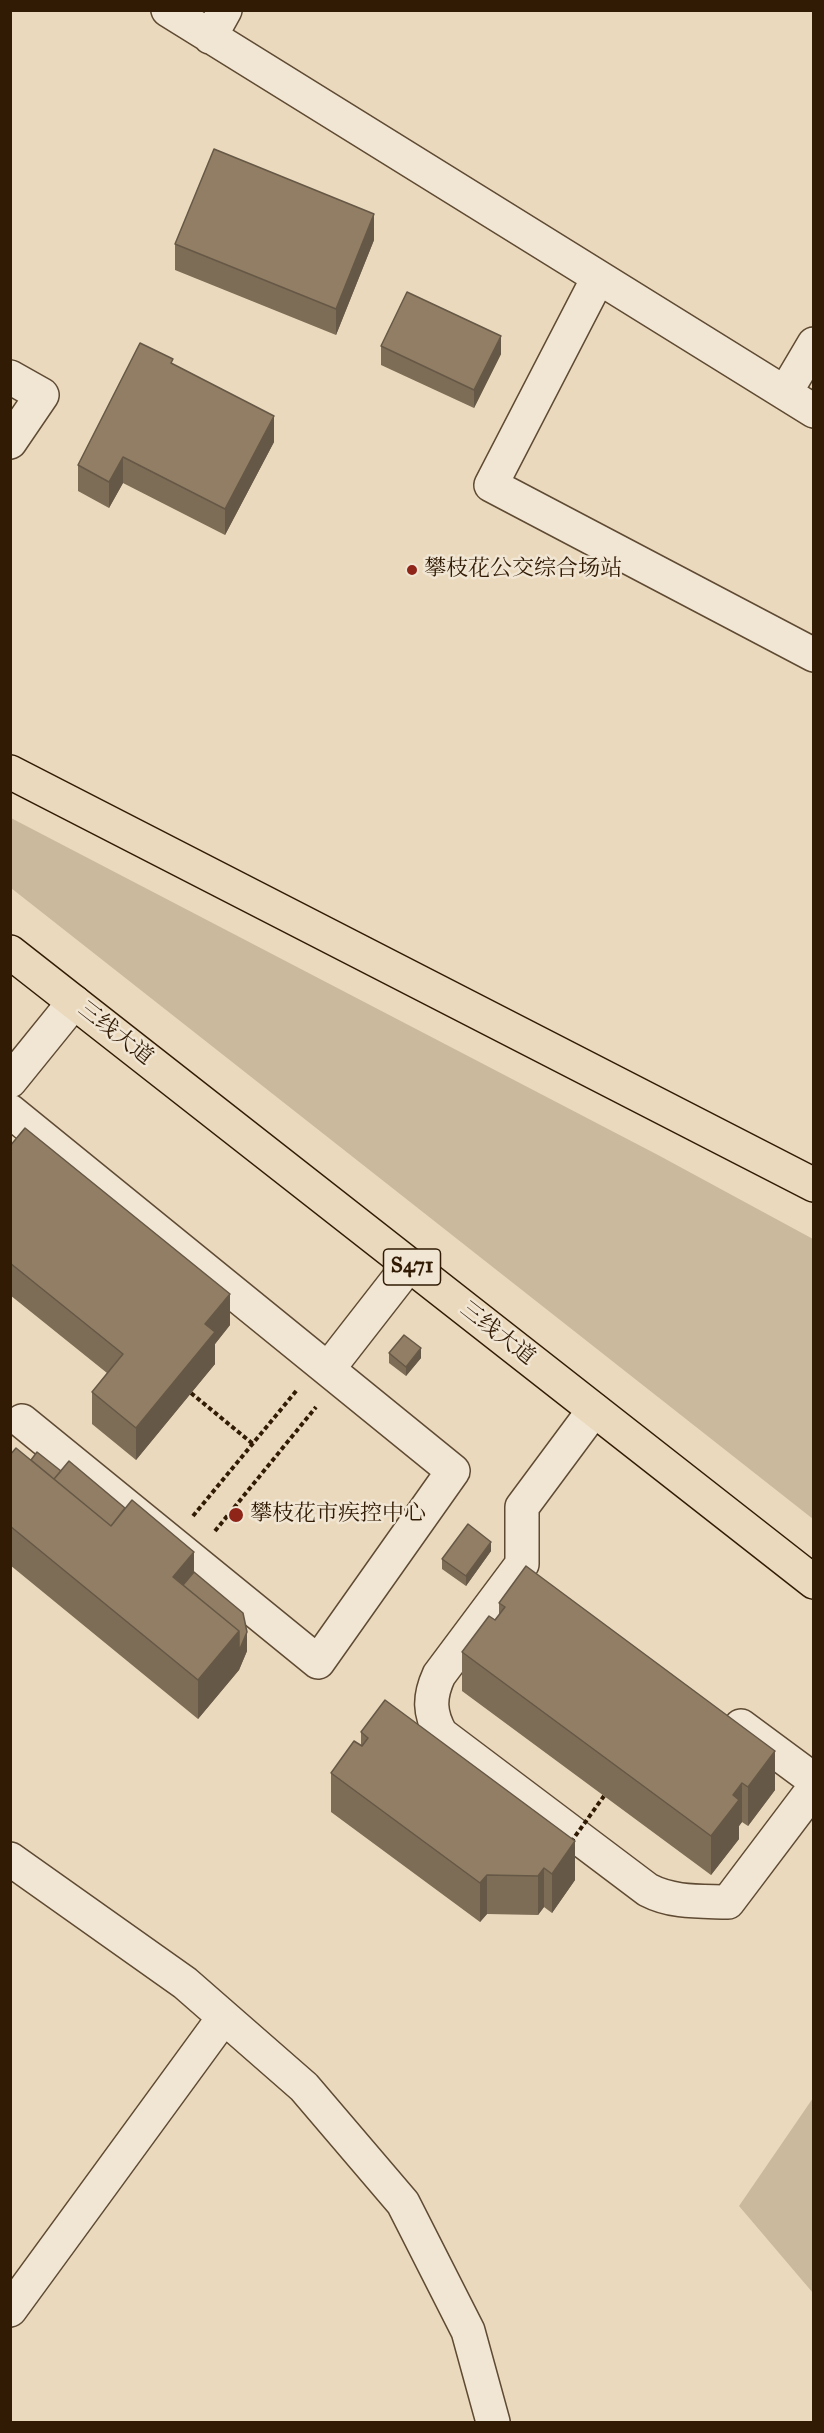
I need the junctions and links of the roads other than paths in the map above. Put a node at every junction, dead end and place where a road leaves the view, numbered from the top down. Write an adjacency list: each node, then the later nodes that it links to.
1 (168, 10): 2 (street)
2 (218, 24): 3 (street)
3 (598, 278): 6 (street); 9 (street)
4 (813, 345): 6 (street)
5 (10, 377): 8 (street)
6 (785, 393): 7 (street)
7 (813, 411)
8 (10, 442)
9 (813, 655)
10 (10, 772): 15 (main road)
11 (10, 952): 12 (main road, 三线大道 / S471)
12 (74, 1002): 13 (street); 16 (main road, 三线大道 / S471)
13 (10, 1081)
14 (10, 1111): 17 (street)
15 (813, 1185)
16 (409, 1264): 17 (street); 18 (main road, 三线大道 / S471)
17 (329, 1370): 19 (street)
18 (594, 1410): 20 (street); 21 (main road, 三线大道 / S471)
19 (22, 1420)
20 (522, 1564): 22 (street); 25 (street)
21 (813, 1582)
22 (550, 1585)
23 (719, 1710): 24 (street)
24 (813, 1780)
25 (813, 1788)
26 (10, 1859): 27 (street)
27 (224, 2018): 28 (street); 29 (street)
28 (10, 2310)
29 (493, 2422)

